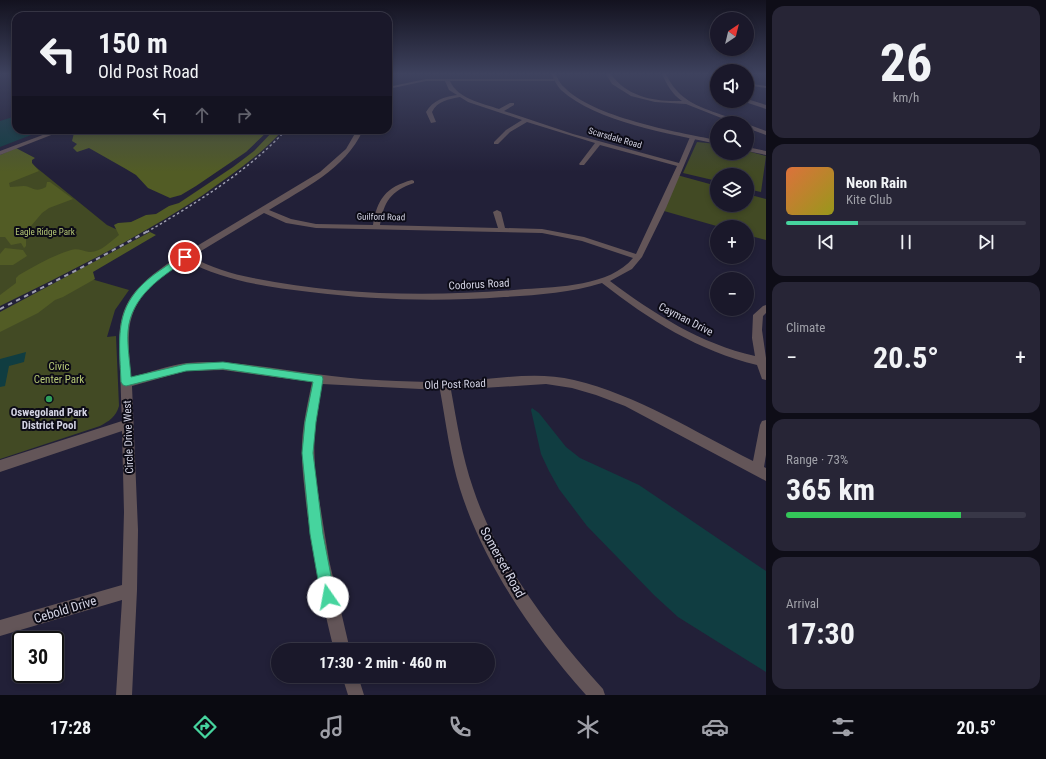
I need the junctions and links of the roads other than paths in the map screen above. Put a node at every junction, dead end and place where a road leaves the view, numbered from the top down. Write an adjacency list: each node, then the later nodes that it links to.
1 (433, 106): 9 (street)
2 (486, 106): 6 (street, Scarsdale Road)
3 (508, 106): 6 (street)
4 (590, 106): 14 (street)
5 (698, 106): 7 (street)
6 (500, 111): 8 (street, Scarsdale Road)
7 (721, 116)
8 (526, 120): 16 (street); 17 (street, Scarsdale Road)
9 (433, 122)
10 (754, 129): 11 (street)
11 (766, 133)
12 (50, 134): 19 (street)
13 (358, 134): 24 (street, Circle Drive West)
14 (693, 137): 15 (street); 22 (street, Codorus Road)
15 (710, 141)
16 (496, 143)
17 (598, 143): 21 (street); 22 (street, Scarsdale Road)
18 (754, 150): 20 (street)
19 (0, 153)
20 (766, 153)
21 (582, 164)
22 (681, 165): 29 (street, Codorus Road)
23 (412, 182): 26 (street)
24 (263, 210): 26 (street, Guilford Road); 28 (street, Circle Drive West)
25 (497, 212): 27 (street)
26 (376, 227): 27 (street, Guilford Road)
27 (502, 230): 29 (street, Guilford Road)
28 (185, 257): 30 (street, Codorus Road); 35 (street, Circle Drive West)
29 (638, 257): 30 (street, Codorus Road)
30 (604, 280): 32 (street, Cayman Drive)
31 (766, 308): 32 (street)
32 (764, 362): 33 (street)
33 (766, 376)
34 (318, 379): 35 (street, Old Post Road); 36 (street, Old Post Road); 43 (street)
35 (126, 382): 37 (street, Circle Drive West)
36 (445, 386): 40 (street, Old Post Road); 47 (street, Somerset Road)
37 (127, 424): 39 (street); 41 (street, Circle Drive West)
38 (766, 425): 40 (street)
39 (0, 466)
40 (762, 473)
41 (130, 590): 42 (street, Cebold Drive); 45 (street, Circle Drive West)
42 (0, 628)
43 (340, 643)
44 (352, 683): 46 (street)
45 (124, 695)
46 (356, 695)
47 (597, 695)

